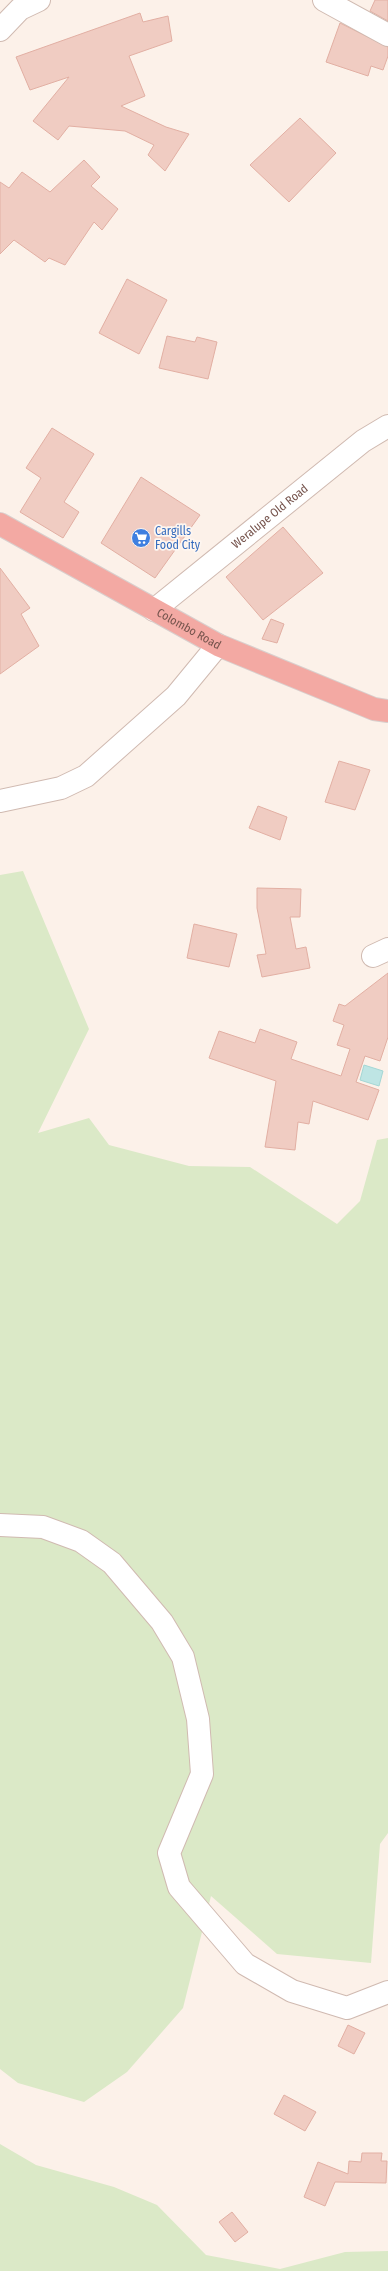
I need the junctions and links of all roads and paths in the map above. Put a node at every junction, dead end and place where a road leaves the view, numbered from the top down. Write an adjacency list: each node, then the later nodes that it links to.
1 (39, 0): 3 (street)
2 (324, 0): 4 (street)
3 (0, 30)
4 (388, 35)
5 (388, 426): 7 (street, Weralupe Old Road)
6 (0, 524): 7 (highway, Colombo Road)
7 (154, 610): 8 (highway, Colombo Road)
8 (218, 644): 9 (highway, Colombo Road); 10 (street)
9 (388, 711)
10 (0, 801)
11 (0, 1525): 12 (street)
12 (388, 1992)

